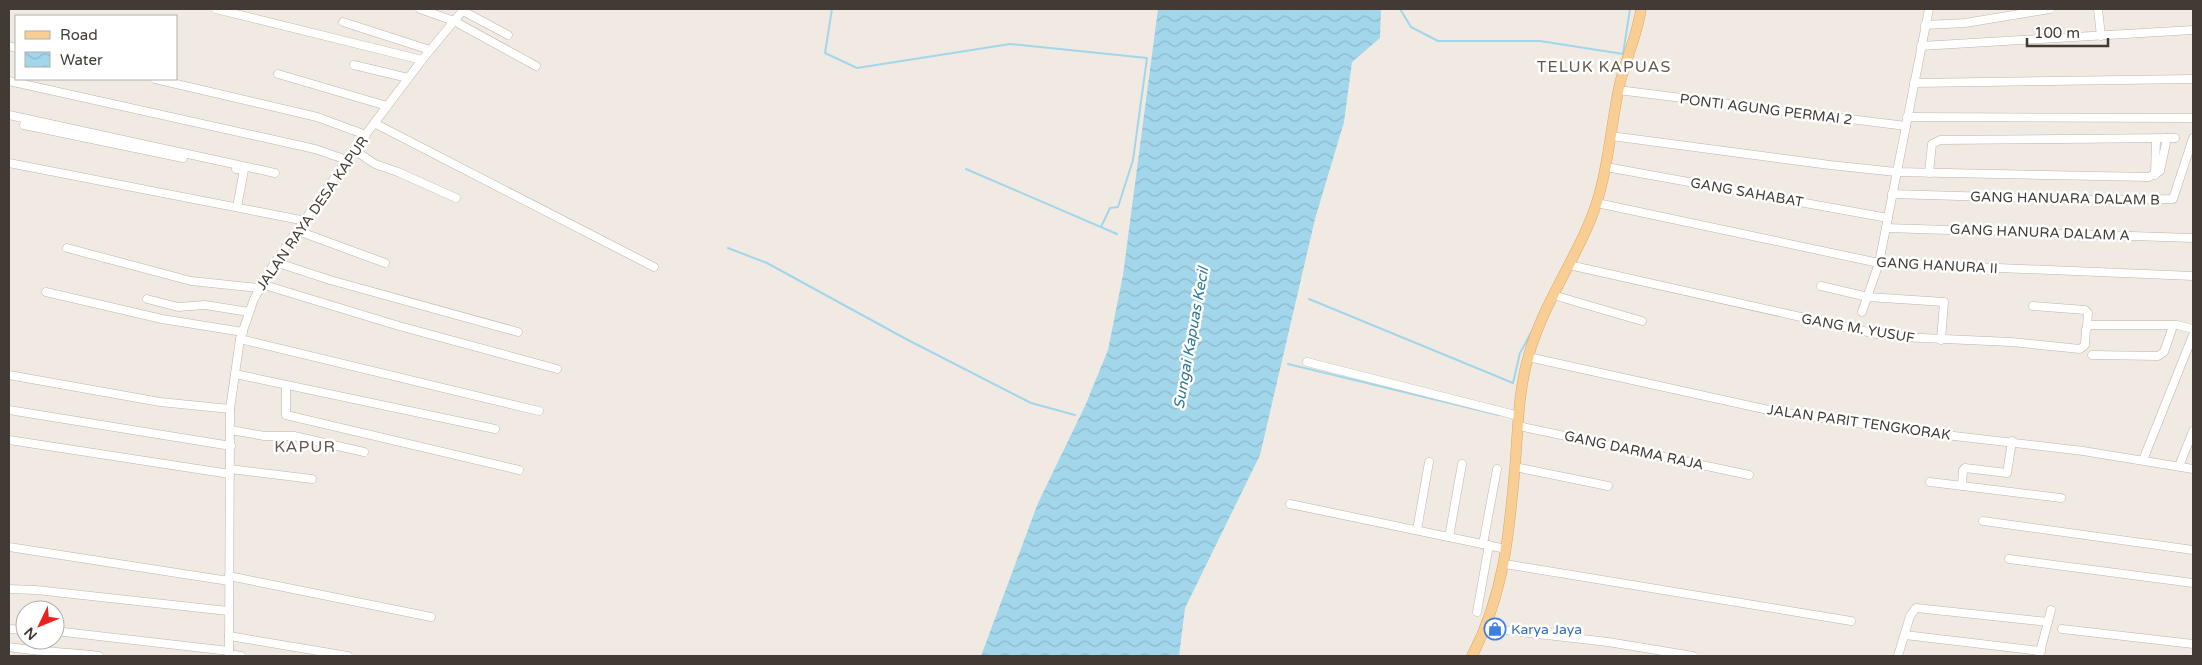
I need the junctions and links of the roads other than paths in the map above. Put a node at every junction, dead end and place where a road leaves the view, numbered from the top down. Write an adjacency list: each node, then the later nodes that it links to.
1 (216, 9): 16 (street)
2 (420, 9): 8 (street)
3 (1641, 9): 25 (main road)
4 (1929, 9): 10 (street)
5 (2050, 9): 10 (street)
6 (2098, 9): 13 (street)
7 (463, 10): 8 (street, JALAN RAYA DESA KAPUR); 12 (street)
8 (454, 21): 15 (street, JALAN RAYA DESA KAPUR); 18 (street)
9 (343, 22): 15 (street)
10 (1925, 25): 14 (street)
11 (2193, 30): 13 (street)
12 (508, 35)
13 (2101, 36): 14 (street)
14 (1921, 46): 24 (street)
15 (430, 50): 16 (street, JALAN RAYA DESA KAPUR)
16 (422, 60): 20 (street, JALAN RAYA DESA KAPUR)
17 (354, 65): 20 (street)
18 (536, 66)
19 (278, 74): 26 (street)
20 (408, 78): 26 (street, JALAN RAYA DESA KAPUR)
21 (2193, 79): 24 (street)
22 (159, 80): 33 (street)
23 (9, 81): 38 (street)
24 (1914, 83): 28 (street)
25 (1618, 90): 32 (street, PONTI AGUNG PERMAI 2); 34 (main road)
26 (387, 106): 30 (street, JALAN RAYA DESA KAPUR)
27 (9, 115): 42 (street)
28 (1907, 117): 29 (street); 32 (street)
29 (2193, 118)
30 (374, 123): 33 (street, JALAN RAYA DESA KAPUR); 59 (street)
31 (24, 125): 48 (street)
32 (1906, 126): 41 (street)
33 (366, 135): 37 (street, JALAN RAYA DESA KAPUR)
34 (1611, 136): 40 (main road); 41 (street)
35 (2193, 138): 45 (street, GANG HANUARA DALAM B)
36 (2156, 139): 43 (street); 44 (street); 44 (street)
37 (354, 150): 38 (street, JALAN RAYA DESA KAPUR); 46 (street)
38 (347, 160): 50 (street, JALAN RAYA DESA KAPUR)
39 (9, 163): 48 (street)
40 (1606, 166): 47 (main road); 49 (street, GANG SAHABAT)
41 (1896, 172): 43 (street); 45 (street)
42 (275, 173)
43 (1929, 173): 44 (street)
44 (2155, 175)
45 (1892, 194): 49 (street)
46 (456, 198)
47 (1597, 203): 57 (street, GANG HANURA II); 58 (main road)
48 (237, 206): 50 (street)
49 (1888, 218): 51 (street)
50 (306, 221): 52 (street, JALAN RAYA DESA KAPUR)
51 (1886, 228): 53 (street, GANG HANURA DALAM A); 57 (street)
52 (298, 231): 55 (street, JALAN RAYA DESA KAPUR); 56 (street)
53 (2193, 238)
54 (66, 248): 61 (street)
55 (275, 262): 61 (street, JALAN RAYA DESA KAPUR); 74 (street)
56 (385, 263)
57 (1879, 263): 60 (street, GANG HANURA II); 65 (street)
58 (1569, 265): 64 (main road); 77 (street, GANG M. YUSUF)
59 (654, 267)
60 (2193, 276)
61 (260, 286): 68 (street, JALAN RAYA DESA KAPUR); 81 (street)
62 (1820, 286): 65 (street)
63 (46, 292): 75 (street)
64 (1552, 295): 70 (street); 79 (main road)
65 (1868, 297): 69 (street); 77 (street)
66 (147, 299): 68 (street)
67 (2033, 306): 71 (street)
68 (249, 312): 75 (street, JALAN RAYA DESA KAPUR)
69 (1862, 312)
70 (1642, 321)
71 (2087, 326): 72 (street); 77 (street, GANG M. YUSUF)
72 (2173, 326): 73 (street); 78 (street)
73 (2193, 329)
74 (518, 332)
75 (241, 335): 82 (street, JALAN RAYA DESA KAPUR); 87 (street)
76 (2193, 335): 96 (street)
77 (1941, 340)
78 (2092, 354)
79 (1528, 357): 88 (main road); 93 (street, JALAN PARIT TENGKORAK)
80 (1307, 362): 88 (street, GANG DARMA RAJA)
81 (557, 369)
82 (235, 374): 84 (street); 85 (street, JALAN RAYA DESA KAPUR)
83 (9, 375): 85 (street)
84 (286, 385): 89 (street); 103 (street)
85 (230, 409): 90 (street, JALAN RAYA DESA KAPUR)
86 (9, 410): 94 (street)
87 (539, 411)
88 (1518, 421): 100 (main road); 105 (street, GANG DARMA RAJA)
89 (495, 429)
90 (231, 430): 94 (street, JALAN RAYA DESA KAPUR); 95 (street)
91 (2193, 431): 99 (street)
92 (9, 440): 104 (street)
93 (2012, 441): 96 (street, JALAN PARIT TENGKORAK); 109 (street)
94 (231, 446): 104 (street, JALAN RAYA DESA KAPUR)
95 (364, 452)
96 (2143, 460): 99 (street, JALAN PARIT TENGKORAK)
97 (1429, 462): 113 (street)
98 (1462, 464): 114 (street)
99 (2179, 466): 102 (street, JALAN PARIT TENGKORAK)
100 (1515, 467): 108 (street); 117 (main road)
101 (1497, 469): 115 (street)
102 (2193, 469)
103 (520, 470)
104 (230, 471): 106 (street); 121 (street, JALAN RAYA DESA KAPUR)
105 (1749, 475)
106 (312, 479)
107 (1930, 482): 109 (street)
108 (1608, 486)
109 (1962, 486): 110 (street)
110 (2061, 498)
111 (1290, 504): 113 (street)
112 (1983, 521): 118 (street)
113 (1417, 530): 114 (street)
114 (1449, 537): 115 (street)
115 (1486, 544): 117 (street); 126 (street)
116 (9, 548): 121 (street)
117 (1506, 549): 120 (main road)
118 (2193, 550)
119 (2009, 559): 122 (street)
120 (1505, 564): 128 (street); 130 (main road)
121 (229, 579): 125 (street, JALAN RAYA DESA KAPUR); 127 (street)
122 (2193, 583)
123 (9, 589): 125 (street)
124 (2051, 610): 129 (street)
125 (228, 611): 134 (street, JALAN RAYA DESA KAPUR)
126 (1477, 612)
127 (431, 617)
128 (1851, 621)
129 (2048, 622): 133 (street); 138 (street)
130 (1486, 628): 142 (main road); 143 (street)
131 (2062, 629): 135 (street)
132 (65, 632): 137 (street)
133 (1905, 635): 138 (street); 144 (street)
134 (229, 636): 137 (street, JALAN RAYA DESA KAPUR); 141 (street)
135 (2193, 644)
136 (9, 647): 139 (street)
137 (229, 654): 140 (street)
138 (2040, 654)
139 (99, 656)
140 (241, 656)
141 (348, 656)
142 (1472, 656)
143 (1693, 656)
144 (1898, 656)

